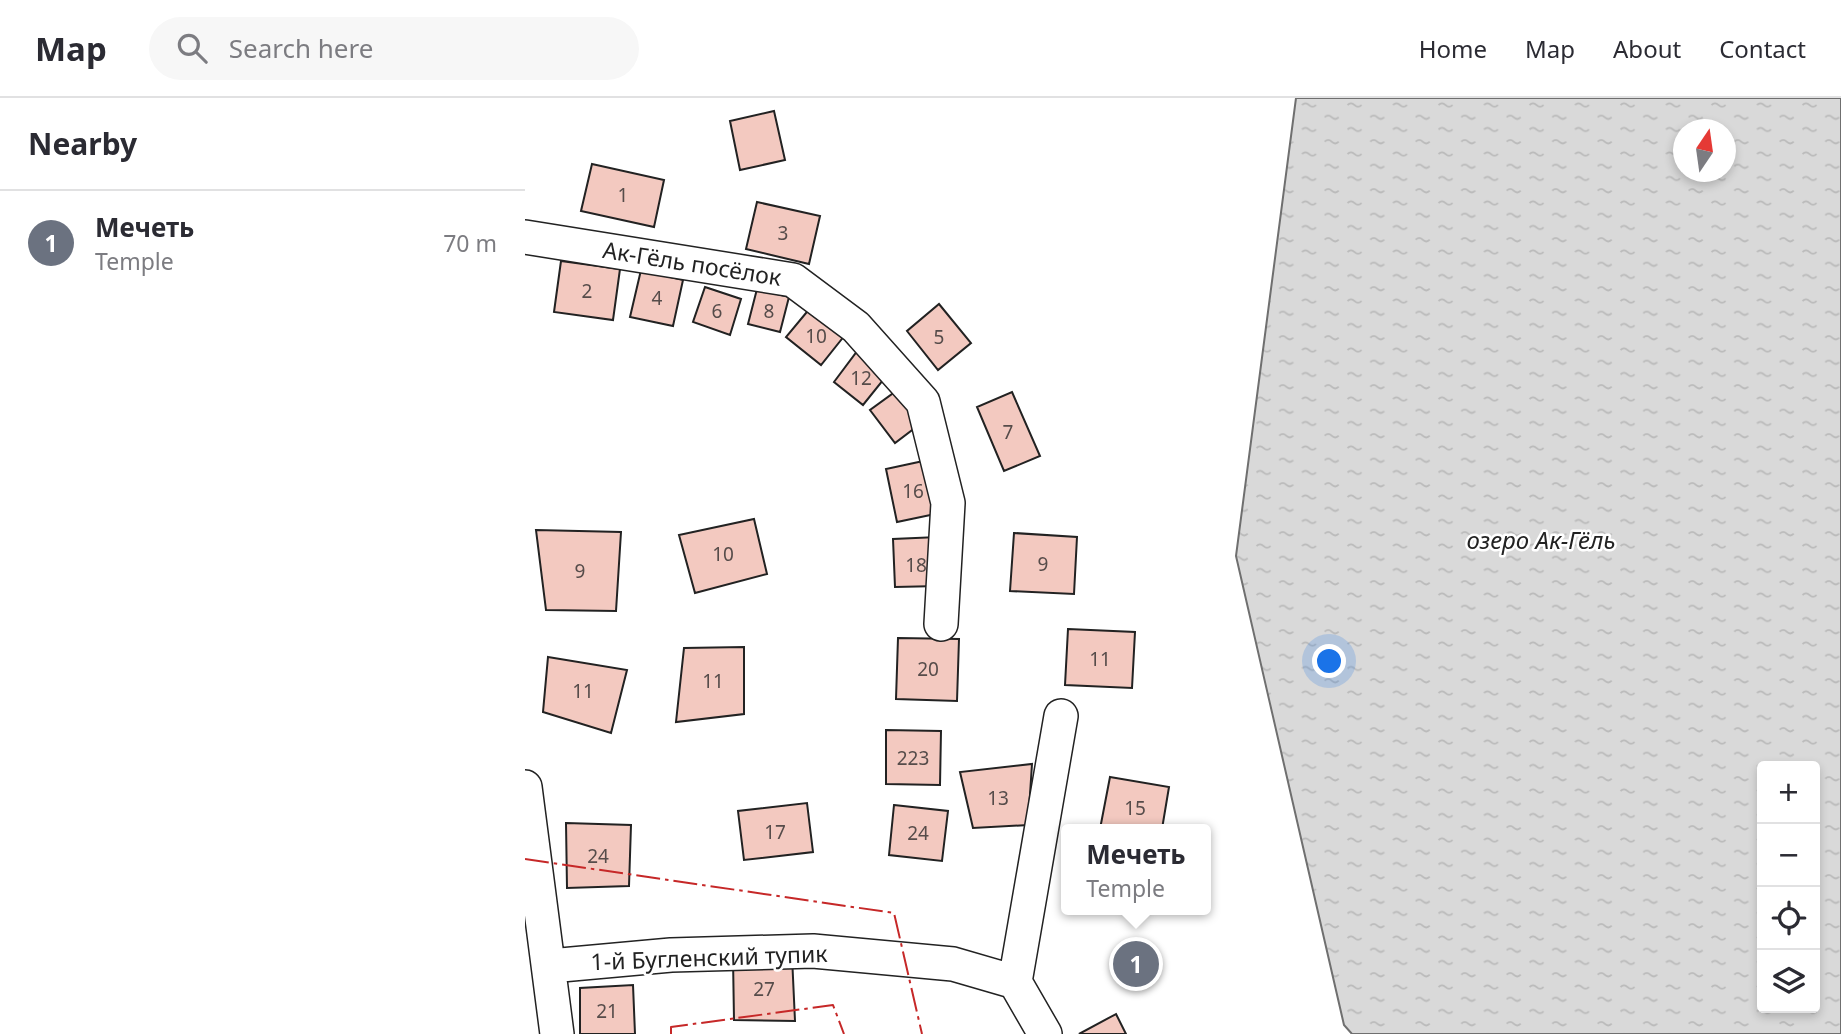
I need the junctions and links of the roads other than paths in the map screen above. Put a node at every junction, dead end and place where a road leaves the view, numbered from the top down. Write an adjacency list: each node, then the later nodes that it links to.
1 (525, 236): 2 (street, Ак-Гёль посёлок)
2 (941, 624)
3 (1062, 716): 6 (street)
4 (525, 787): 5 (street)
5 (550, 965): 6 (street, 1-й Бугленский тупик); 7 (street)
6 (1015, 982): 8 (street)
7 (557, 1034)
8 (1045, 1034)

